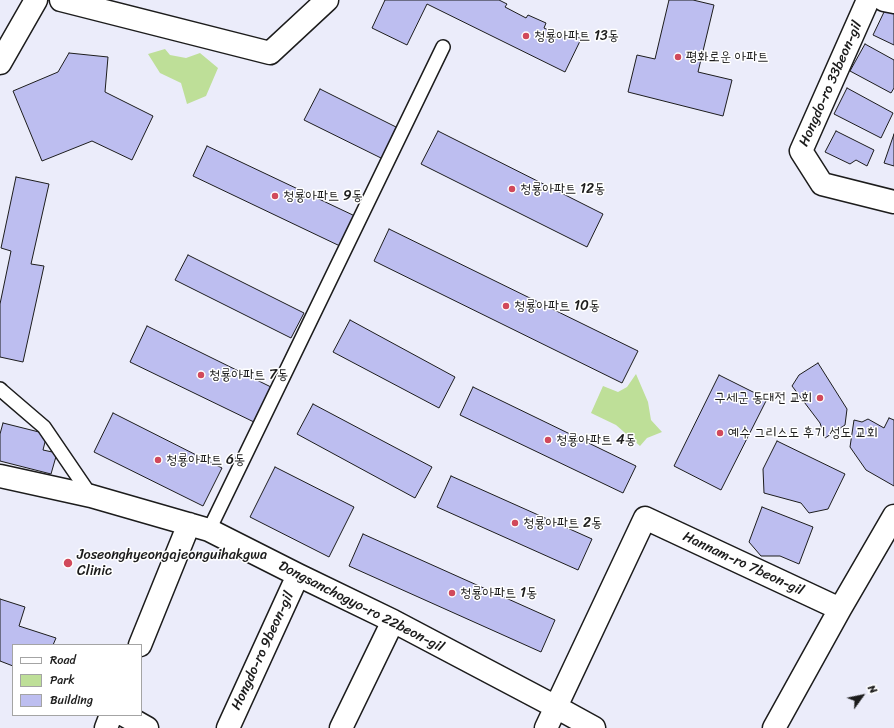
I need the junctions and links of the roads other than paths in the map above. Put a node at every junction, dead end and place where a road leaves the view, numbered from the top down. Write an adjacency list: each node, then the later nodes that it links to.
1 (36, 0): 8 (street)
2 (61, 0): 3 (street)
3 (327, 0)
4 (868, 0): 9 (street, Hongdo-ro 33beon-gil)
5 (884, 0): 6 (street)
6 (894, 2)
7 (443, 47): 14 (lane)
8 (0, 63)
9 (894, 202)
10 (0, 390): 12 (lane)
11 (0, 476): 12 (street, Dongsanchogyo-ro 22beon-gil)
12 (91, 496): 14 (street, Dongsanchogyo-ro 22beon-gil)
13 (894, 516): 16 (street)
14 (199, 527): 15 (street, Dongsanchogyo-ro 22beon-gil); 18 (street)
15 (298, 575): 17 (street, Dongsanchogyo-ro 22beon-gil); 24 (street, Hongdo-ro 9beon-gil)
16 (840, 609): 19 (street, Hannam-ro 7beon-gil); 28 (street)
17 (393, 621): 19 (street, Dongsanchogyo-ro 22beon-gil); 25 (street)
18 (140, 644)
19 (556, 707): 26 (street); 27 (street, Dongsanchogyo-ro 22beon-gil)
20 (111, 716): 22 (street)
21 (126, 716): 23 (street)
22 (106, 728)
23 (147, 728)
24 (228, 728)
25 (341, 728)
26 (546, 728)
27 (594, 728)
28 (774, 728)

